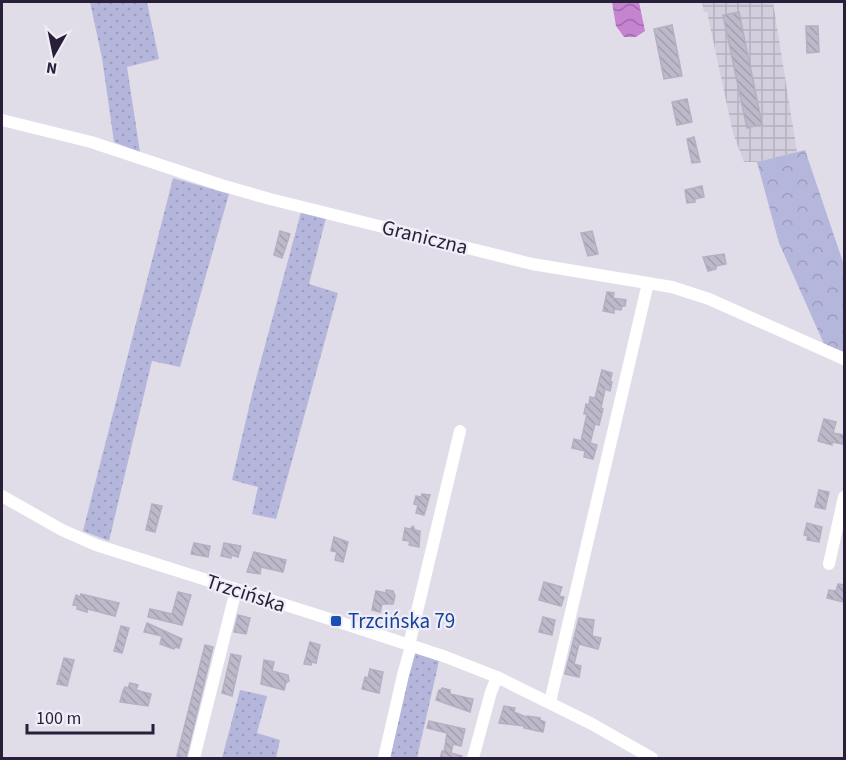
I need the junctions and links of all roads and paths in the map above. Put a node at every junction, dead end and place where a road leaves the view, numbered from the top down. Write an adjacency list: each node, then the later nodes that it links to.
1 (2, 120): 2 (street, Graniczna)
2 (648, 283): 3 (street, Graniczna); 11 (street)
3 (844, 359)
4 (460, 431): 9 (street)
5 (2, 496): 8 (street, Trzcińska)
6 (844, 497): 7 (street)
7 (829, 564)
8 (236, 590): 9 (street, Trzcińska); 12 (street)
9 (410, 646): 10 (street, Trzcińska); 13 (street)
10 (497, 677): 11 (street, Trzcińska); 14 (street)
11 (550, 702): 15 (street, Trzcińska)
12 (194, 759)
13 (384, 759)
14 (473, 759)
15 (651, 759)

